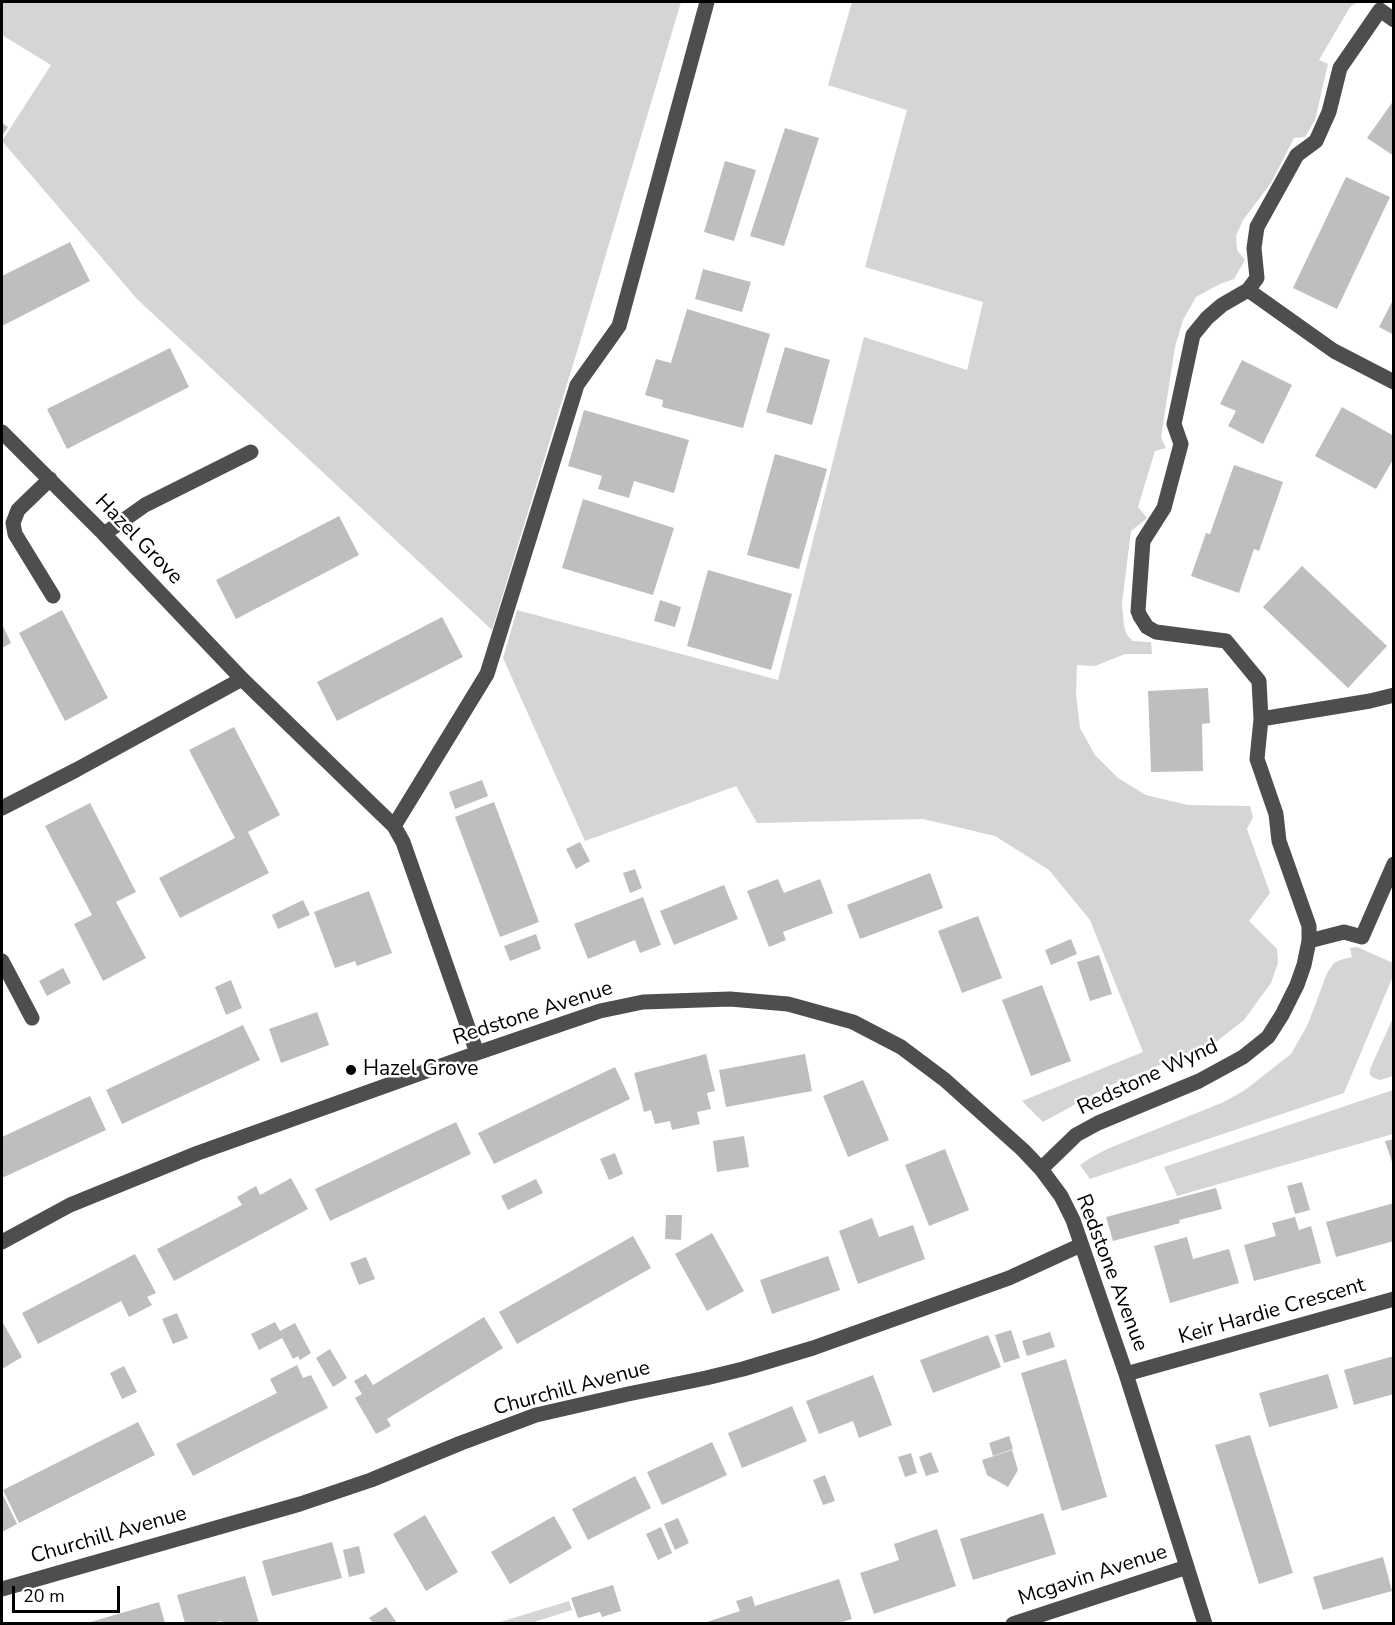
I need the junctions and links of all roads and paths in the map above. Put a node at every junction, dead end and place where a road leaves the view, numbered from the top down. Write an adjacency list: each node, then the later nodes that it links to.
1 (707, 2): 14 (street)
2 (1394, 20): 3 (street)
3 (1248, 290): 4 (street); 12 (street, Redstone Wynd)
4 (1394, 382)
5 (2, 432): 7 (street, Hazel Grove)
6 (251, 452): 8 (street)
7 (50, 480): 8 (street, Hazel Grove); 9 (street)
8 (104, 534): 10 (street, Hazel Grove)
9 (53, 596)
10 (242, 679): 13 (street); 14 (street, Hazel Grove)
11 (1394, 695): 12 (street)
12 (1261, 719): 16 (street, Redstone Wynd)
13 (2, 808)
14 (394, 826): 19 (street, Hazel Grove)
15 (1394, 864): 16 (street)
16 (1309, 941): 20 (street, Redstone Wynd)
17 (2, 961): 18 (street)
18 (32, 1018)
19 (477, 1053): 20 (street, Redstone Avenue); 21 (street, Redstone Avenue)
20 (1041, 1169): 22 (street, Redstone Avenue)
21 (2, 1242)
22 (1082, 1245): 24 (street, Redstone Avenue); 26 (street, Churchill Avenue)
23 (1394, 1299): 24 (street, Keir Hardie Crescent)
24 (1126, 1374): 25 (street, Redstone Avenue)
25 (1187, 1568): 27 (street, Mcgavin Avenue); 28 (street, Redstone Avenue)
26 (2, 1588)
27 (1013, 1623)
28 (1204, 1623)

